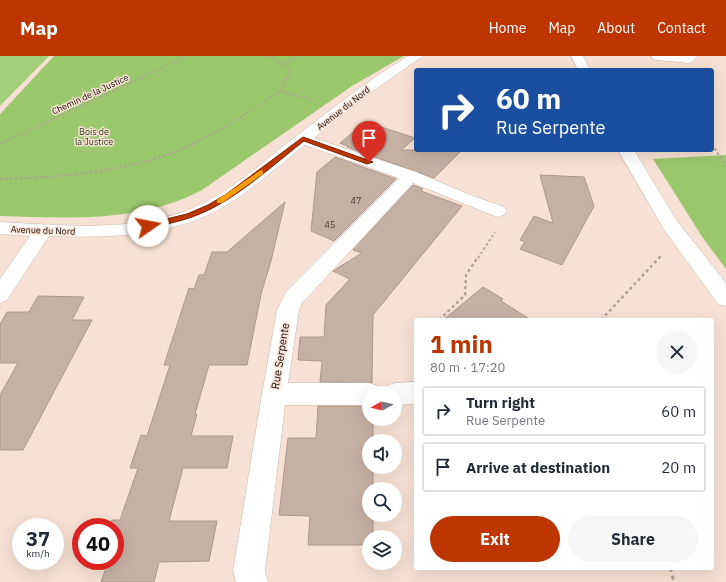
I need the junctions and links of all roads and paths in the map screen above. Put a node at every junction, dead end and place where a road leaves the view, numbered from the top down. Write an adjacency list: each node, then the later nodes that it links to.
1 (187, 56): 13 (path, Chemin de la Justice)
2 (264, 56): 8 (path)
3 (299, 56): 8 (path)
4 (417, 56): 12 (street, Avenue du Nord)
5 (577, 56): 9 (street)
6 (657, 56): 7 (street)
7 (691, 56)
8 (281, 64): 10 (path)
9 (583, 68)
10 (280, 91): 11 (path); 18 (path)
11 (321, 103)
12 (303, 139): 17 (street); 21 (street, Avenue du Nord)
13 (0, 144)
14 (714, 147): 16 (path)
15 (627, 152): 22 (street)
16 (726, 166)
17 (410, 176): 19 (street); 28 (street, Rue Serpente)
18 (0, 179)
19 (498, 211): 25 (path)
20 (0, 228): 21 (street, Avenue du Nord)
21 (44, 230): 23 (street)
22 (688, 248): 24 (street); 26 (path)
23 (0, 295)
24 (726, 298)
25 (441, 318)
26 (603, 318)
27 (414, 393): 30 (street)
28 (274, 394): 29 (street); 32 (street, Rue Serpente)
29 (362, 394)
30 (402, 394)
31 (671, 570): 33 (path)
32 (252, 582)
33 (674, 582)

